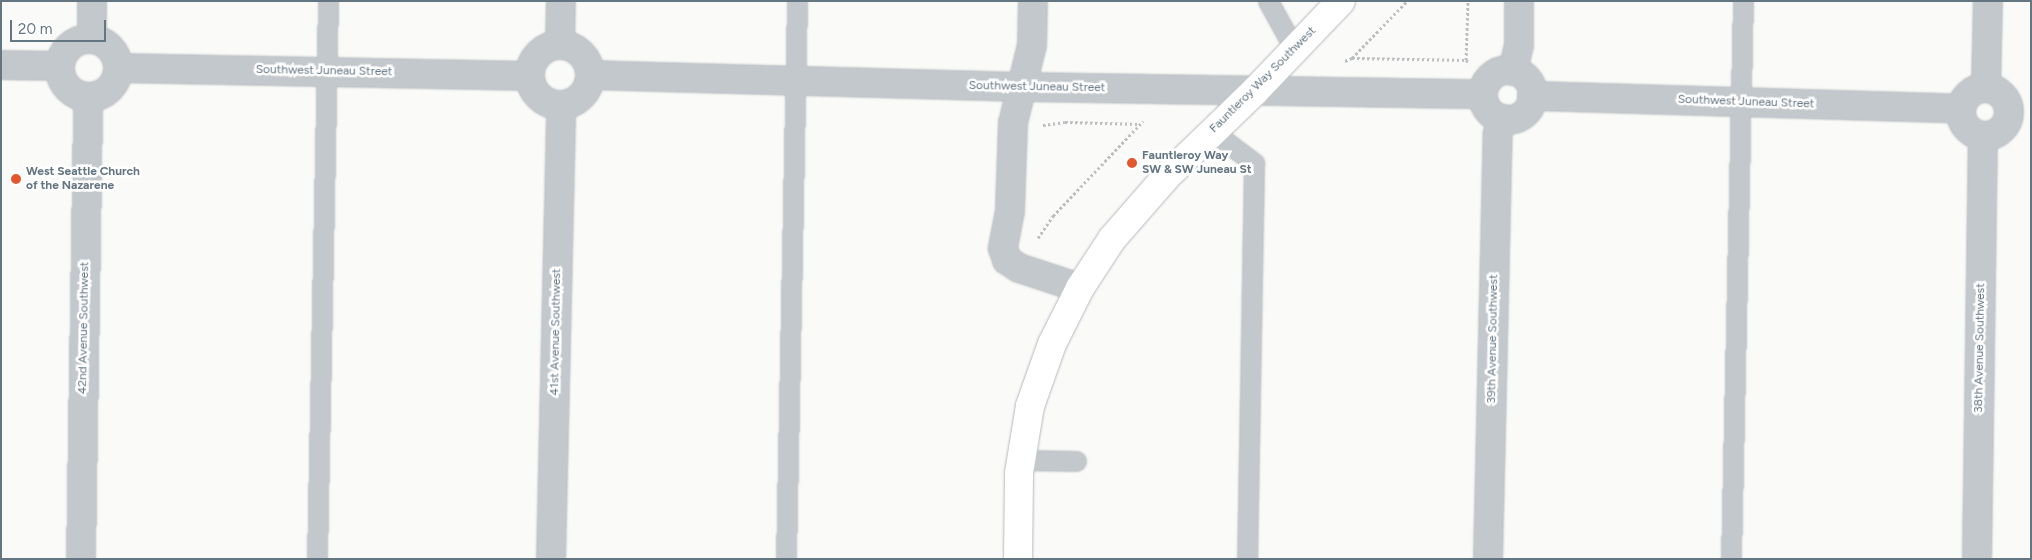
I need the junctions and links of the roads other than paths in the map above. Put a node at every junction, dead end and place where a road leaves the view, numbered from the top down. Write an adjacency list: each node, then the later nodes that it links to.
1 (92, 1): 11 (street)
2 (328, 1): 17 (lane)
3 (561, 1): 12 (street)
4 (797, 1): 21 (lane)
5 (1033, 1): 22 (street)
6 (1268, 1): 13 (lane)
7 (1341, 1): 13 (main road, Fauntleroy Way Southwest)
8 (1519, 1): 18 (street)
9 (1744, 1): 28 (lane)
10 (1988, 1): 23 (street)
11 (92, 39): 15 (street); 16 (street)
12 (560, 44): 19 (street); 20 (street)
13 (1295, 50): 24 (main road, Fauntleroy Way Southwest)
14 (1, 65): 15 (street)
15 (60, 66): 27 (street)
16 (118, 68): 17 (street, Southwest Juneau Street); 27 (street)
17 (326, 71): 20 (street, Southwest Juneau Street); 39 (lane)
18 (1513, 71): 25 (street); 26 (street)
19 (590, 75): 21 (street, Southwest Juneau Street); 29 (street)
20 (530, 76): 29 (street)
21 (795, 81): 22 (street, Southwest Juneau Street); 41 (lane)
22 (1023, 87): 24 (street, Southwest Juneau Street); 35 (street)
23 (1986, 87): 30 (street); 31 (street)
24 (1255, 90): 25 (street, Southwest Juneau Street); 33 (main road, Fauntleroy Way Southwest)
25 (1483, 94): 32 (street)
26 (1532, 96): 28 (street, Southwest Juneau Street); 32 (street)
27 (88, 98): 38 (street, 42nd Avenue Southwest)
28 (1740, 102): 30 (street, Southwest Juneau Street); 45 (lane)
29 (561, 106): 40 (street, 41st Avenue Southwest)
30 (1960, 109): 34 (street)
31 (2020, 111): 34 (street)
32 (1502, 119): 44 (street, 39th Avenue Southwest)
33 (1212, 131): 35 (main road, Fauntleroy Way Southwest); 43 (lane)
34 (1983, 136): 46 (street, 38th Avenue Southwest)
35 (1080, 288): 36 (main road, Fauntleroy Way Southwest)
36 (1021, 460): 37 (lane); 42 (main road, Fauntleroy Way Southwest)
37 (1076, 461)
38 (80, 559)
39 (317, 559)
40 (551, 559)
41 (786, 559)
42 (1018, 559)
43 (1247, 559)
44 (1488, 559)
45 (1731, 559)
46 (1977, 559)

